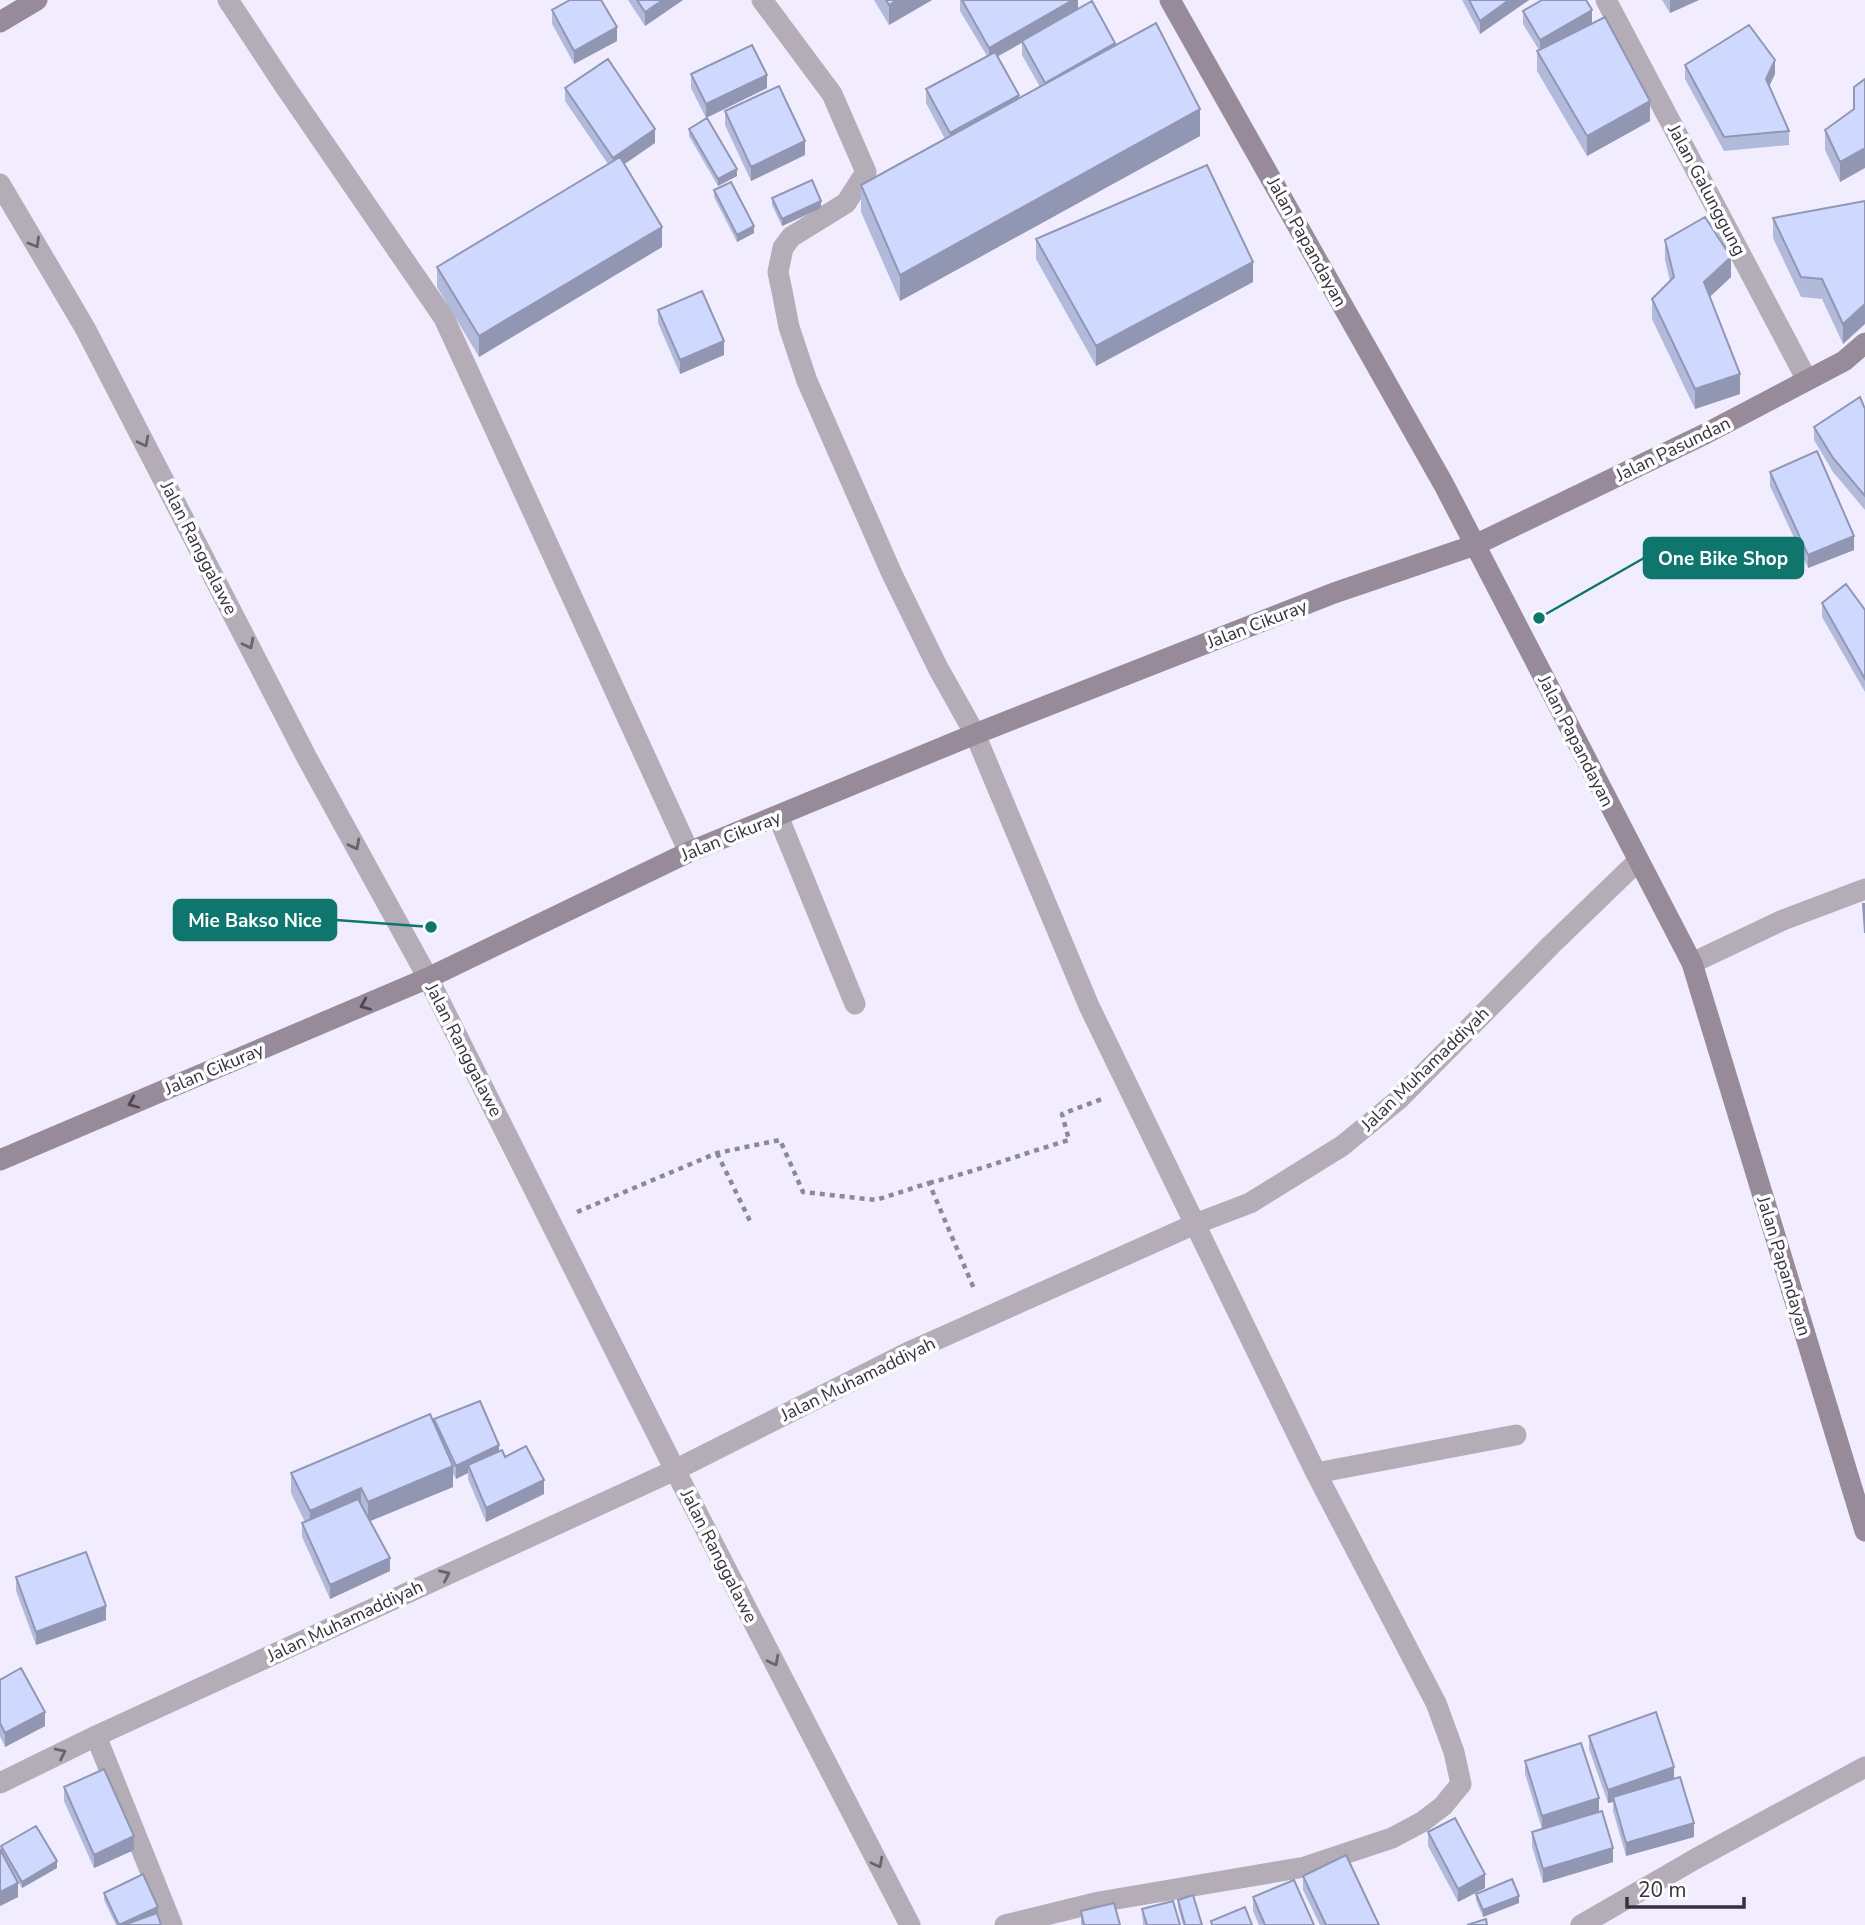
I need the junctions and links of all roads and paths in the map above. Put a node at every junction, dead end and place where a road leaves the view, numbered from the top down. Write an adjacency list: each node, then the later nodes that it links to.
1 (37, 0): 6 (street)
2 (228, 0): 13 (street)
3 (762, 0): 11 (street)
4 (1170, 0): 10 (street, Jalan Papandayan)
5 (1606, 0): 9 (street, Jalan Galunggung)
6 (0, 22)
7 (0, 184): 17 (street, Jalan Ranggalawe, one-way to 17)
8 (1865, 344): 9 (street, Jalan Pasundan)
9 (1807, 380): 10 (street, Jalan Pasundan)
10 (1475, 545): 11 (street, Jalan Cikuray); 14 (street, Jalan Papandayan)
11 (975, 734): 12 (street, Jalan Cikuray); 19 (street)
12 (778, 816): 13 (street, Jalan Cikuray); 18 (street)
13 (689, 852): 17 (street, Jalan Cikuray)
14 (1638, 862): 16 (street, Jalan Papandayan); 25 (street, Jalan Muhamaddiyah)
15 (1865, 889): 16 (street)
16 (1692, 963): 30 (street, Jalan Papandayan)
17 (428, 978): 21 (street, Jalan Cikuray, one-way to 21); 24 (street, Jalan Ranggalawe)
18 (855, 1004)
19 (1129, 1089): 22 (path); 25 (street)
20 (718, 1153): 22 (path); 23 (path); 24 (path)
21 (0, 1160)
22 (929, 1183): 26 (path)
23 (750, 1221)
24 (550, 1223): 28 (street, Jalan Ranggalawe)
25 (1195, 1224): 26 (street, Jalan Muhamaddiyah); 29 (street)
26 (986, 1317): 28 (street, Jalan Muhamaddiyah)
27 (1516, 1434): 29 (street)
28 (675, 1470): 31 (street, Jalan Muhamaddiyah, one-way to 28); 35 (street, Jalan Ranggalawe, one-way to 35)
29 (1316, 1473): 36 (street)
30 (1865, 1531)
31 (96, 1736): 33 (street, Jalan Muhamaddiyah, one-way to 31); 34 (street)
32 (1865, 1767): 37 (street)
33 (0, 1783)
34 (173, 1925)
35 (910, 1925)
36 (1005, 1925)
37 (1581, 1925)

